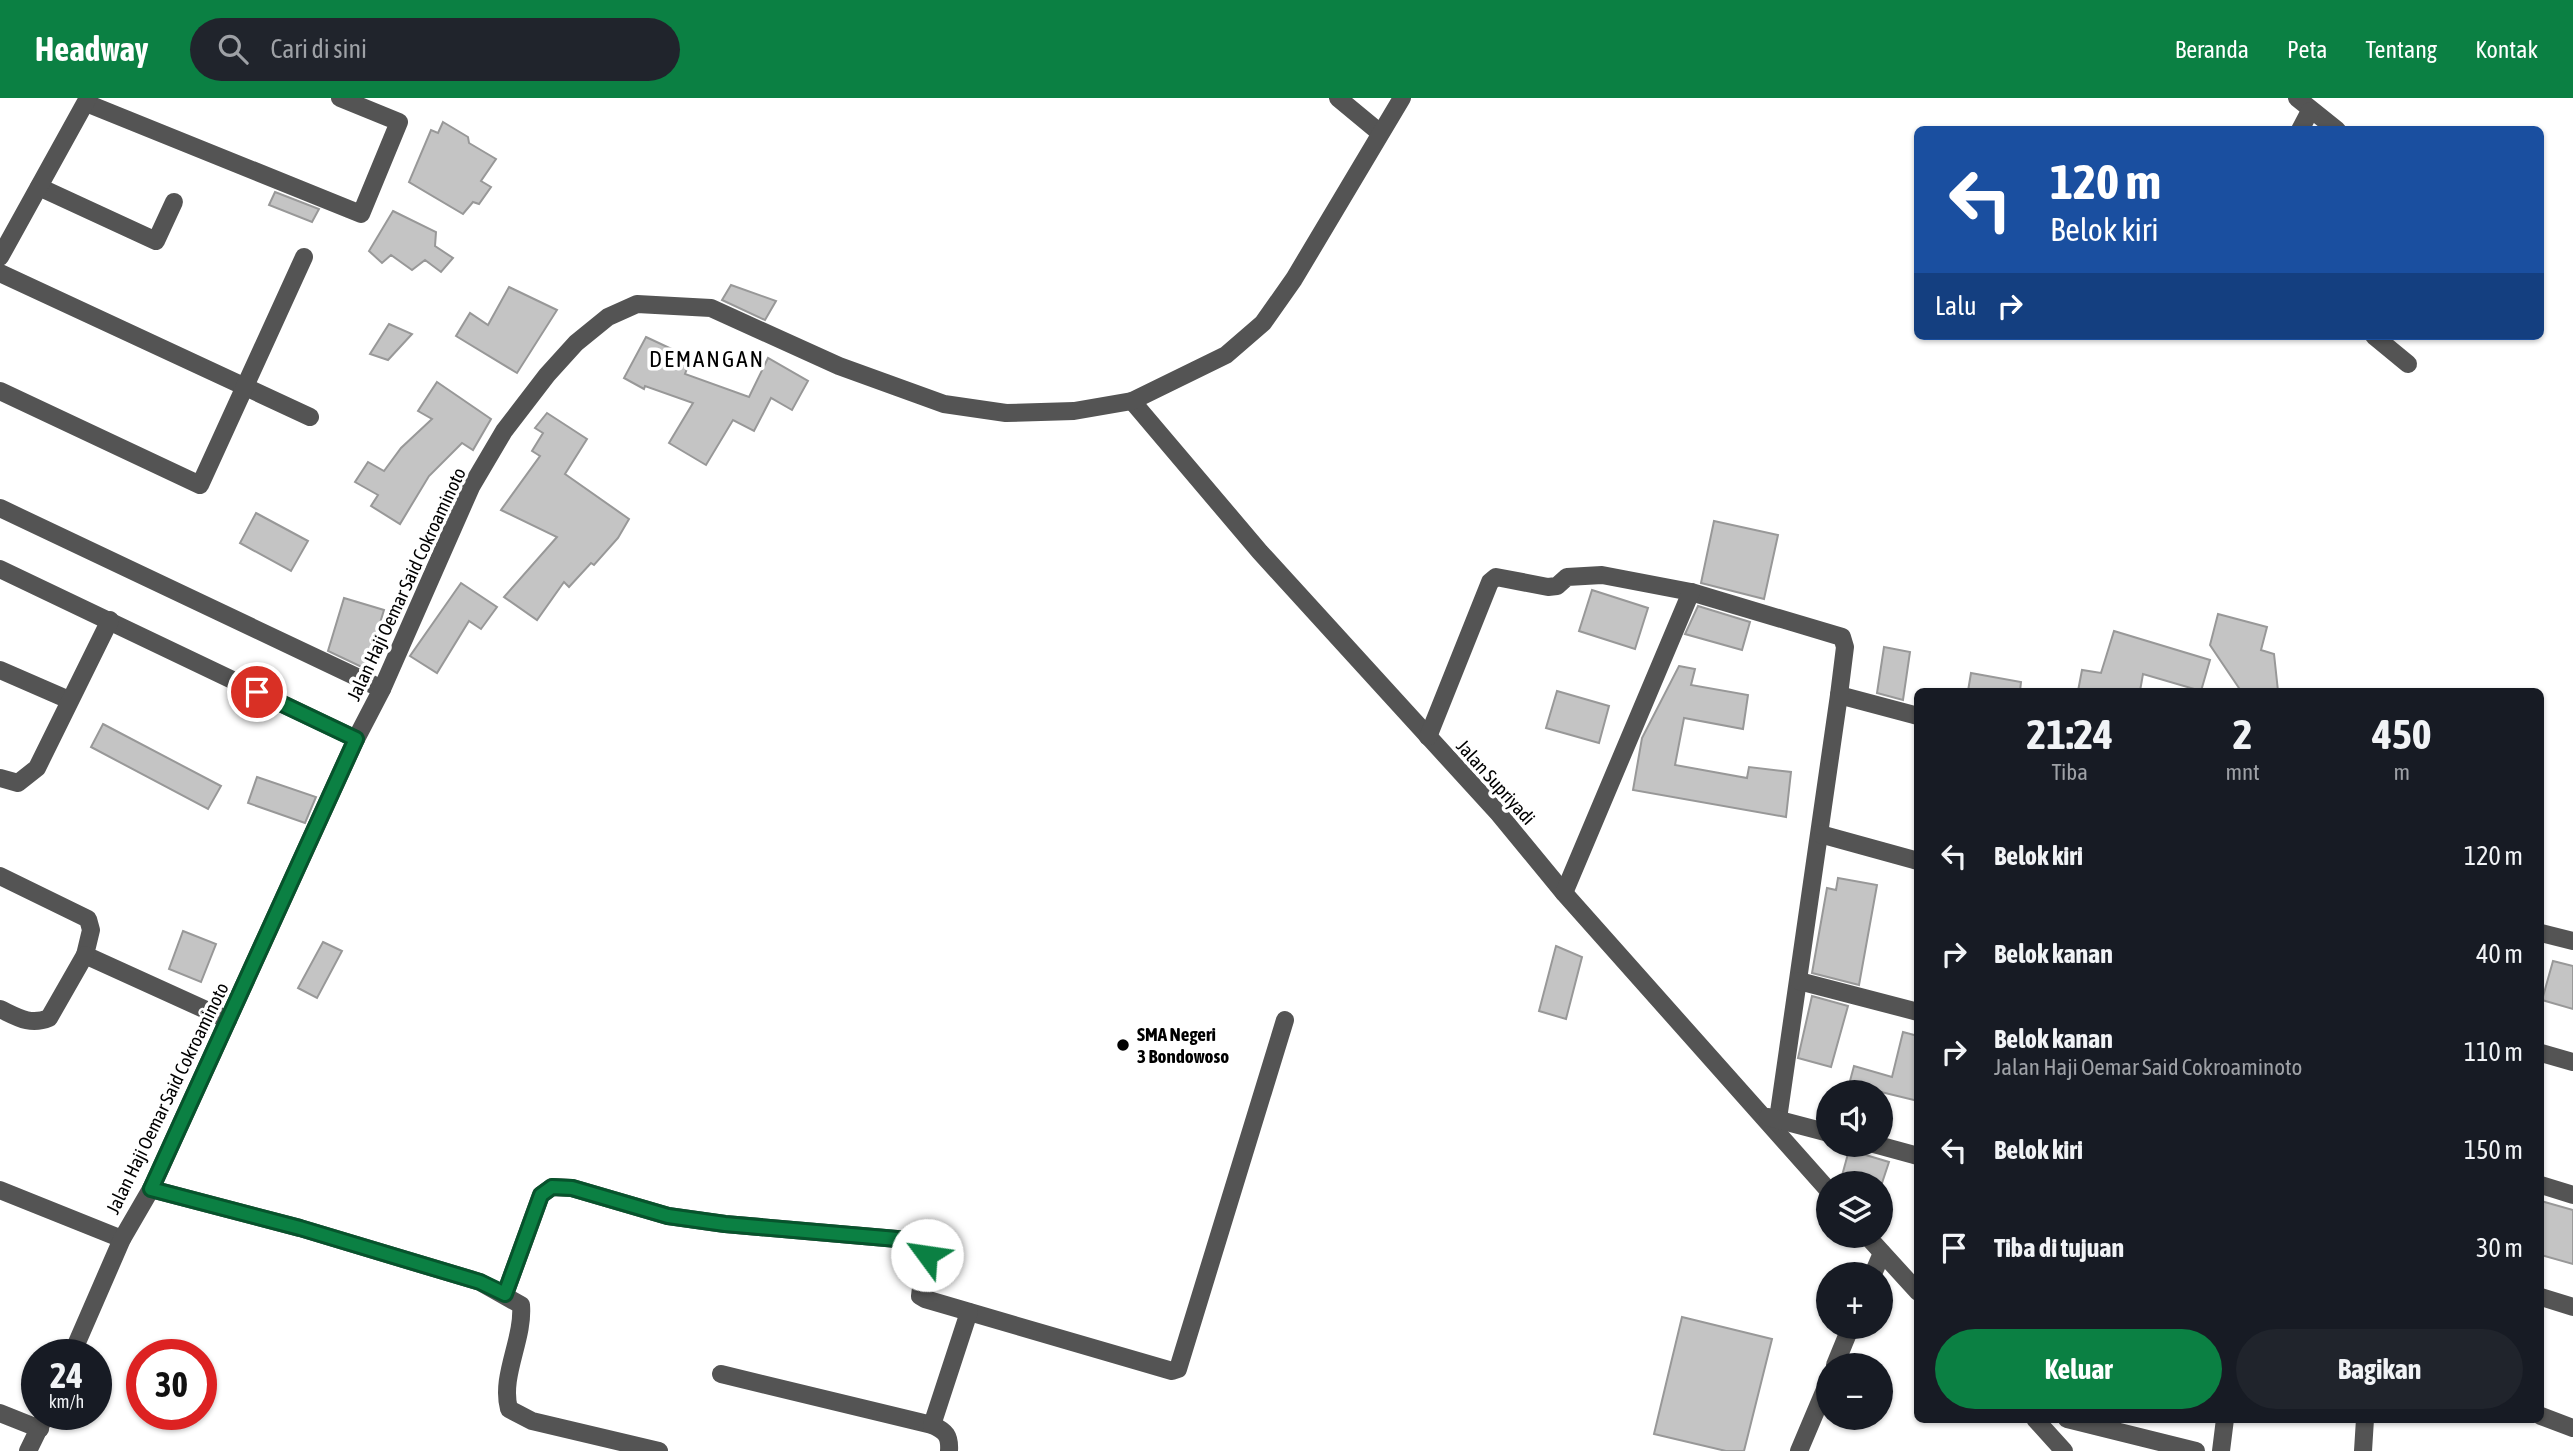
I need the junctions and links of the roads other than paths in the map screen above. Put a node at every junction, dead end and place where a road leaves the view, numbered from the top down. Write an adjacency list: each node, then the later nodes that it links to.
1 (340, 98): 4 (street)
2 (1338, 98): 8 (street)
3 (1402, 98): 8 (street, Jalan Haji Oemar Said Cokroaminoto)
4 (87, 100): 9 (street)
5 (2303, 104): 6 (street); 7 (street)
6 (2300, 126)
7 (2332, 126)
8 (1380, 132): 18 (street, Jalan Haji Oemar Said Cokroaminoto)
9 (38, 187): 10 (street); 11 (street)
10 (174, 202)
11 (0, 257)
12 (304, 257): 16 (street)
13 (0, 273): 16 (street)
14 (2379, 340): 15 (street)
15 (2408, 364)
16 (245, 387): 17 (street); 19 (street)
17 (0, 391)
18 (1132, 401): 25 (street, Jalan Haji Oemar Said Cokroaminoto); 29 (street, Jalan Supriyadi)
19 (310, 417)
20 (0, 508): 25 (street)
21 (0, 569): 23 (street)
22 (1691, 592): 26 (street); 29 (street); 35 (street)
23 (110, 620): 27 (street); 30 (street)
24 (0, 670): 27 (street)
25 (382, 690): 30 (street, Jalan Haji Oemar Said Cokroaminoto)
26 (1839, 695): 28 (street); 32 (street)
27 (69, 700): 31 (street)
28 (1914, 715)
29 (1428, 737): 35 (street, Jalan Supriyadi)
30 (356, 739): 42 (street, Jalan Haji Oemar Said Cokroaminoto)
31 (0, 778)
32 (1820, 834): 33 (street); 39 (street)
33 (1914, 860)
34 (0, 876): 38 (street)
35 (1564, 893): 46 (street, Jalan Supriyadi)
36 (2544, 934): 37 (street)
37 (2573, 941)
38 (85, 955): 40 (street); 42 (street)
39 (1799, 981): 41 (street); 46 (street)
40 (0, 1009)
41 (1914, 1011)
42 (228, 1020): 52 (street, Jalan Haji Oemar Said Cokroaminoto)
43 (1285, 1020): 63 (street)
44 (2544, 1054): 45 (street)
45 (2573, 1062)
46 (1772, 1118): 47 (street); 50 (street, Jalan Supriyadi)
47 (1816, 1130)
48 (1893, 1149): 49 (street)
49 (1914, 1155)
50 (1816, 1174)
51 (2544, 1186): 54 (street)
52 (151, 1189): 55 (street, Jalan Haji Oemar Said Cokroaminoto); 60 (street)
53 (0, 1190): 55 (street)
54 (2573, 1195)
55 (121, 1239): 64 (street, Jalan Haji Oemar Said Cokroaminoto)
56 (1878, 1248): 57 (street)
57 (1882, 1253): 58 (street); 59 (street)
58 (1878, 1262)
59 (1914, 1288)
60 (505, 1294): 63 (street); 78 (street)
61 (2544, 1298): 62 (street)
62 (2573, 1307)
63 (969, 1312): 74 (street)
64 (78, 1339)
65 (721, 1374): 74 (street)
66 (1816, 1411): 80 (street)
67 (0, 1413): 68 (street)
68 (21, 1417)
69 (2544, 1417): 75 (street)
70 (2039, 1423): 81 (street)
71 (2083, 1423): 82 (street)
72 (2224, 1423): 83 (street)
73 (2365, 1423): 84 (street)
74 (932, 1425): 79 (street)
75 (2573, 1428)
76 (39, 1430): 77 (street)
77 (29, 1451)
78 (659, 1451)
79 (949, 1451)
80 (1799, 1451)
81 (2064, 1451)
82 (2196, 1451)
83 (2221, 1451)
84 (2362, 1451)

